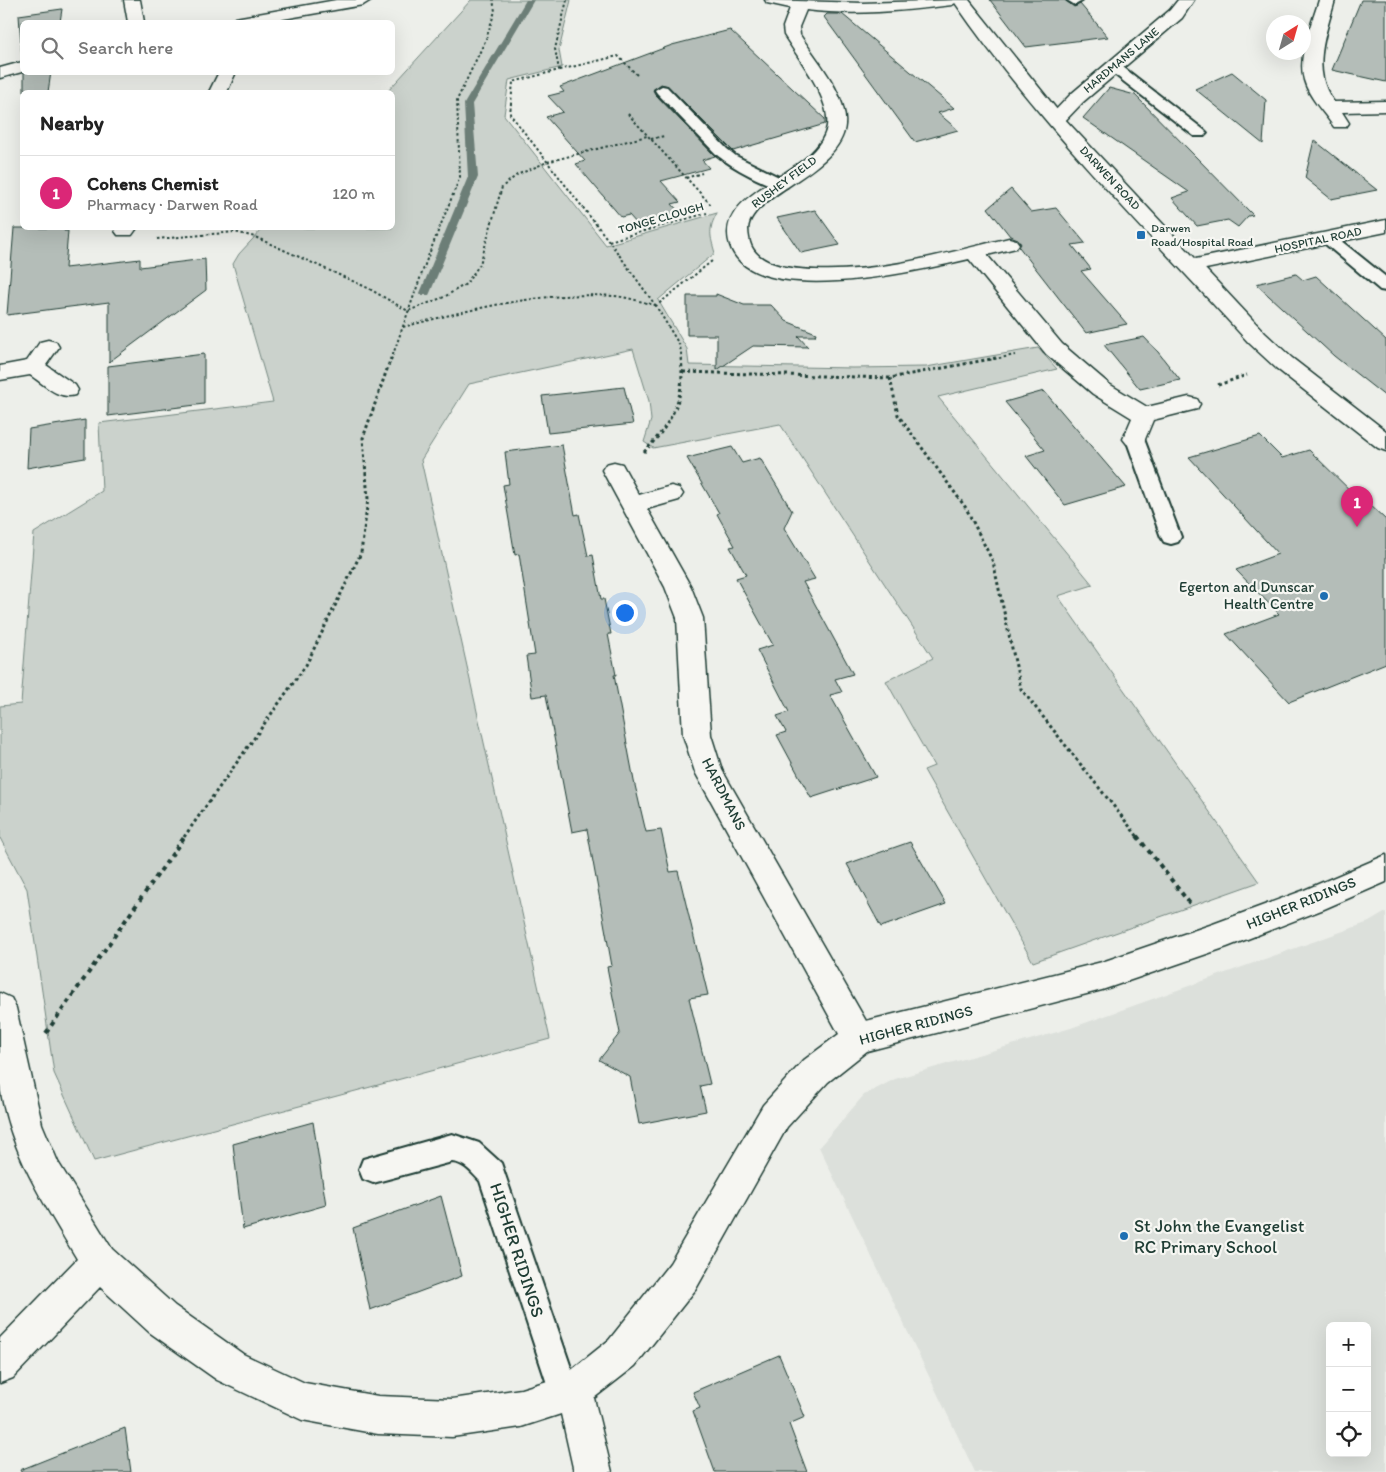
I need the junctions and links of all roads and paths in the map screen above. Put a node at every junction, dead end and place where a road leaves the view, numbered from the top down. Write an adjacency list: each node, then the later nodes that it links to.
1 (132, 0): 11 (street)
2 (364, 0): 12 (street)
3 (493, 0): 41 (path)
4 (567, 0): 15 (path)
5 (773, 0): 10 (street)
6 (952, 0): 10 (street)
7 (961, 0): 23 (street, DARWEN ROAD)
8 (1186, 0): 13 (street, HARDMANS LANE)
9 (1327, 0): 21 (street)
10 (799, 6): 28 (street, RUSHEY FIELD)
11 (136, 20)
12 (252, 20)
13 (1114, 66): 23 (street, HARDMANS LANE); 25 (lane)
14 (20, 68): 16 (street)
15 (558, 70): 19 (path); 27 (path, TONGE CLOUGH)
16 (0, 73)
17 (226, 75): 18 (street)
18 (219, 90)
19 (662, 90): 28 (lane)
20 (1386, 106): 21 (street)
21 (1330, 107): 24 (street)
22 (628, 114): 26 (path, TONGE CLOUGH)
23 (1056, 120): 38 (street, DARWEN ROAD)
24 (1340, 123)
25 (1199, 133)
26 (648, 136): 27 (path); 29 (path, TONGE CLOUGH)
27 (547, 162): 35 (path, TONGE CLOUGH); 41 (path)
28 (781, 184): 34 (street, RUSHEY FIELD)
29 (716, 211)
30 (707, 213): 35 (path, TONGE CLOUGH)
31 (1386, 226): 33 (street, HOSPITAL ROAD)
32 (129, 230): 41 (path)
33 (1329, 238): 38 (street, HOSPITAL ROAD); 39 (lane)
34 (737, 240): 37 (street); 40 (path)
35 (609, 242): 40 (path)
36 (1009, 244): 37 (street)
37 (974, 252): 44 (street)
38 (1191, 266): 45 (street, DARWEN ROAD)
39 (1386, 286)
40 (656, 306): 42 (path); 47 (path)
41 (408, 311): 42 (path)
42 (402, 328): 63 (path)
43 (48, 347): 46 (street)
44 (1054, 348): 49 (path); 52 (street)
45 (1284, 363): 51 (path); 54 (street, DARWEN ROAD)
46 (34, 367): 48 (street); 50 (street)
47 (683, 372): 49 (path); 55 (path)
48 (0, 373)
49 (890, 378): 60 (path)
50 (67, 390)
51 (1189, 404): 52 (street)
52 (1144, 415): 53 (street)
53 (1135, 439): 58 (lane)
54 (1386, 443)
55 (614, 470): 57 (street, HARDMANS)
56 (671, 494): 57 (street)
57 (633, 505): 62 (street, HARDMANS)
58 (1171, 537)
59 (1386, 868): 60 (street, HIGHER RIDINGS)
60 (1216, 937): 62 (street, HIGHER RIDINGS)
61 (0, 1008): 63 (street, HIGHER RIDINGS)
62 (858, 1038): 67 (street, HIGHER RIDINGS)
63 (14, 1078): 65 (street, HIGHER RIDINGS)
64 (373, 1169): 67 (lane, HIGHER RIDINGS)
65 (98, 1262): 66 (street); 67 (street, HIGHER RIDINGS)
66 (0, 1365)
67 (570, 1392): 68 (street)
68 (593, 1472)

